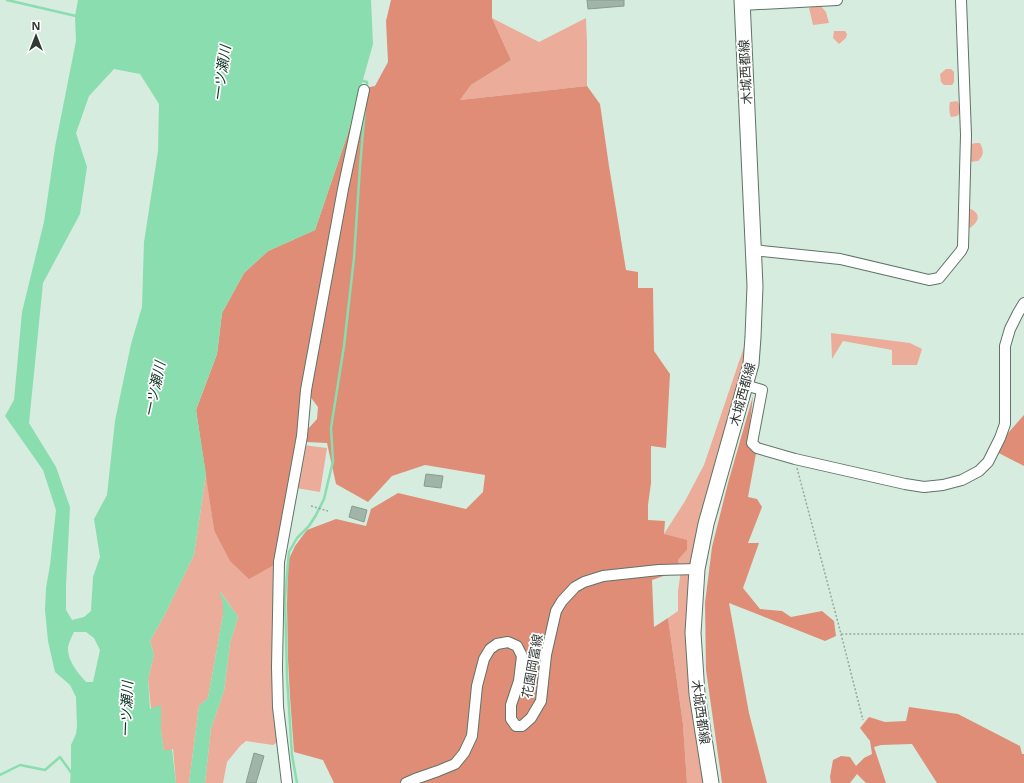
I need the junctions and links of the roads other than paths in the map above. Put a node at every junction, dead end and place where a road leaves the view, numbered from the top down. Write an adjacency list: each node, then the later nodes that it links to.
1 (837, 0): 3 (street)
2 (961, 0): 5 (street)
3 (742, 2): 5 (main road, 木城西都線)
4 (364, 90): 9 (street)
5 (753, 250): 7 (main road, 木城西都線)
6 (1024, 303): 7 (street)
7 (745, 385): 8 (main road, 木城西都線)
8 (697, 569): 10 (street, 花園岡富線); 11 (main road, 木城西都線)
9 (287, 783)
10 (406, 783)
11 (711, 783)

